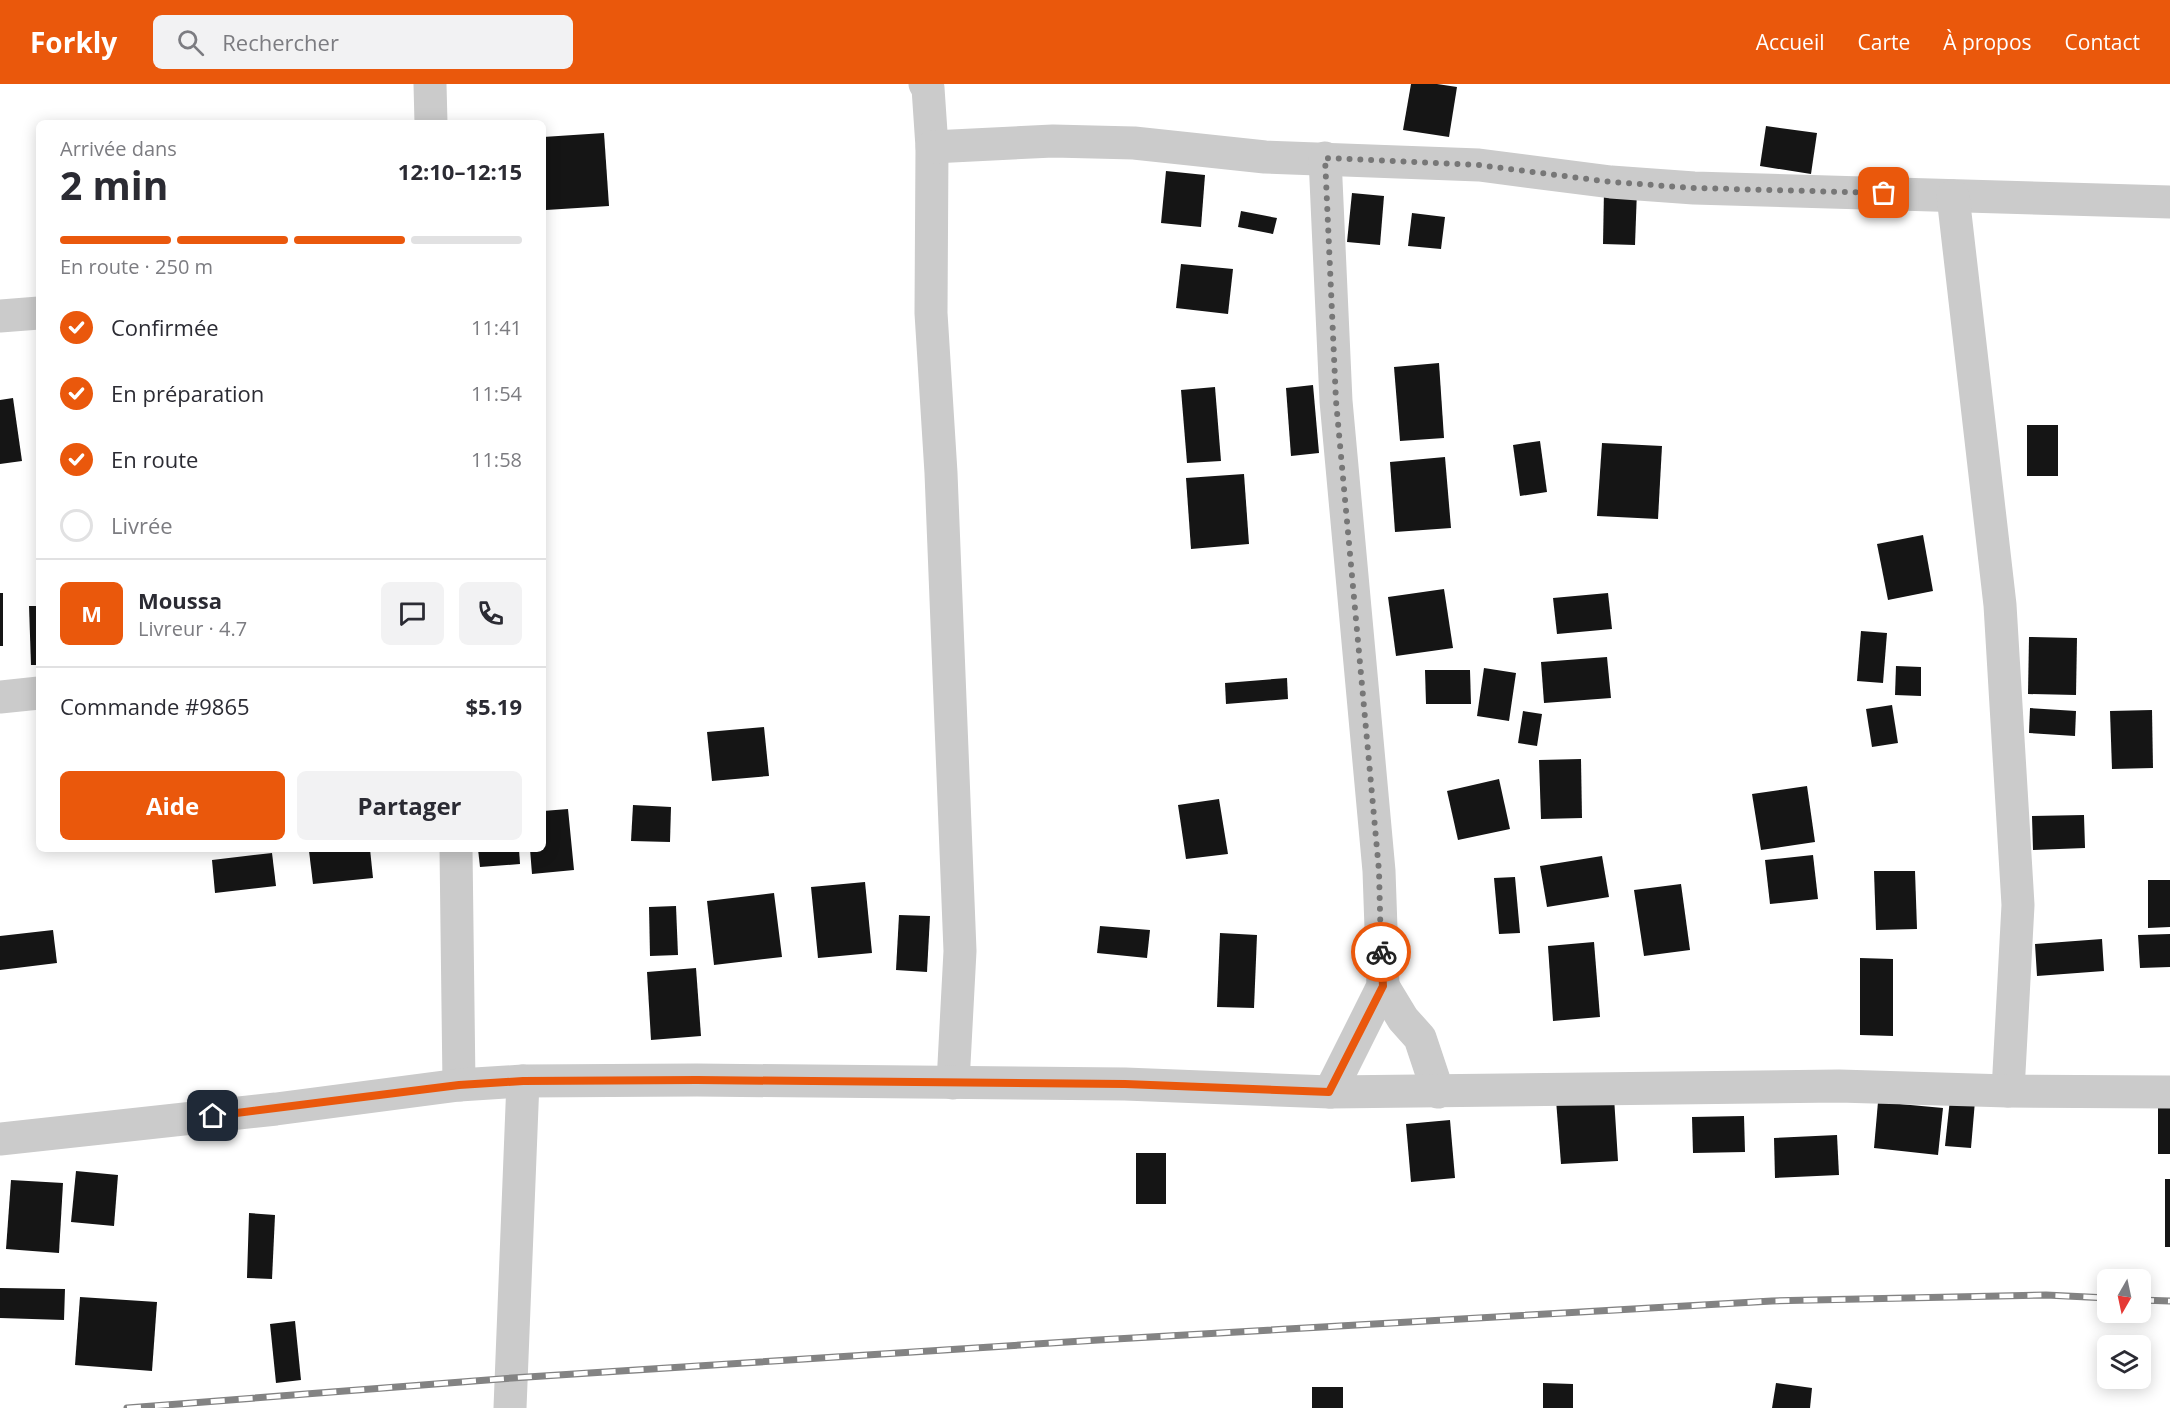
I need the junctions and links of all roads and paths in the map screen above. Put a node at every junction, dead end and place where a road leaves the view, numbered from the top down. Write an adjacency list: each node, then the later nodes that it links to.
1 (430, 84): 3 (street)
2 (925, 84): 4 (street)
3 (431, 120)
4 (932, 147): 5 (street); 15 (street)
5 (1325, 158): 6 (street); 13 (street)
6 (1953, 196): 7 (street); 17 (street)
7 (2170, 202)
8 (36, 313): 9 (street)
9 (0, 316)
10 (36, 693): 11 (street)
11 (0, 697)
12 (456, 852): 16 (street)
13 (1383, 986): 18 (street); 19 (street)
14 (523, 1081): 15 (street); 16 (street); 22 (street)
15 (953, 1083): 18 (street)
16 (459, 1085): 21 (street)
17 (2008, 1091): 19 (street); 20 (street)
18 (1329, 1092): 19 (street)
19 (1438, 1092)
20 (2170, 1092)
21 (0, 1139)
22 (510, 1408)

